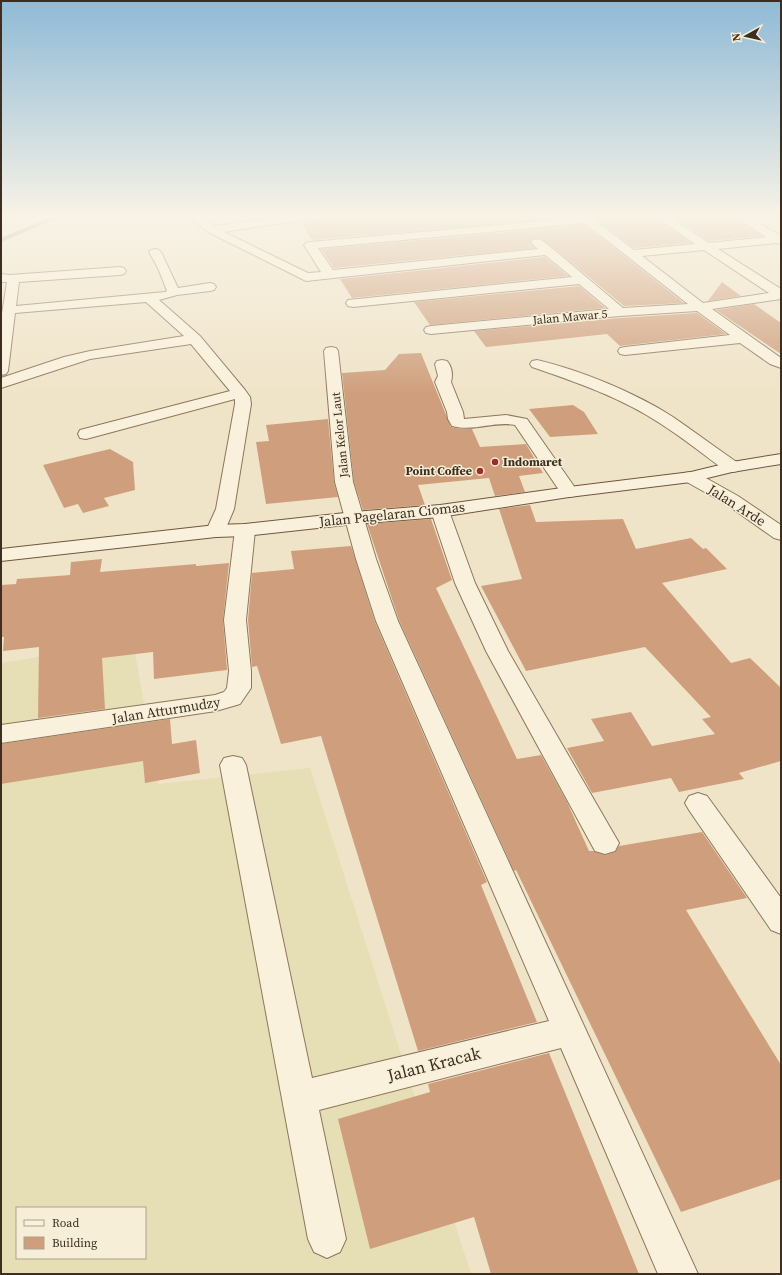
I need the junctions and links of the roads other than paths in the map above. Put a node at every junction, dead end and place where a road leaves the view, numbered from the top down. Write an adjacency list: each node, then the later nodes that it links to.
1 (63, 274): 8 (street)
2 (167, 274): 11 (street)
3 (303, 274): 4 (street)
4 (323, 274)
5 (577, 274): 9 (street)
6 (658, 274): 15 (street)
7 (748, 274): 12 (street)
8 (6, 278): 16 (street)
9 (583, 280): 14 (street); 17 (street)
10 (210, 287): 11 (street)
11 (174, 292): 13 (street)
12 (781, 296): 15 (street, Jalan Mawar 5)
13 (149, 298): 16 (street); 20 (street)
14 (353, 303)
15 (700, 306): 17 (street, Jalan Mawar 5); 19 (street)
16 (10, 310): 26 (street)
17 (620, 312): 18 (street, Jalan Mawar 5)
18 (431, 330)
19 (745, 338): 22 (street); 25 (street)
20 (195, 339): 27 (street); 28 (street)
21 (331, 351): 35 (street, Jalan Kelor Laut)
22 (625, 351)
23 (442, 364): 33 (street)
24 (537, 364): 31 (street)
25 (781, 364)
26 (1, 371)
27 (1, 383)
28 (240, 393): 29 (street); 37 (street)
29 (86, 434)
30 (781, 459): 31 (street, Jalan Pagelaran Ciomas)
31 (732, 467): 32 (street, Jalan Pagelaran Ciomas)
32 (691, 477): 33 (street, Jalan Pagelaran Ciomas); 38 (street, Jalan Arde)
33 (569, 492): 34 (street, Jalan Pagelaran Ciomas)
34 (440, 511): 35 (street, Jalan Pagelaran Ciomas); 43 (street)
35 (354, 518): 36 (street, Jalan Pagelaran Ciomas); 45 (street, Jalan Kelor Laut)
36 (245, 530): 37 (street, Jalan Pagelaran Ciomas); 40 (street, Jalan Atturmudzy)
37 (216, 531): 39 (street, Jalan Pagelaran Ciomas)
38 (781, 534)
39 (1, 555)
40 (1, 734)
41 (233, 765): 46 (street)
42 (698, 803): 44 (street)
43 (605, 843)
44 (781, 921)
45 (569, 1031): 46 (street, Jalan Kracak); 48 (street, Jalan Kelor Laut)
46 (298, 1098): 47 (street)
47 (327, 1239)
48 (678, 1274)

